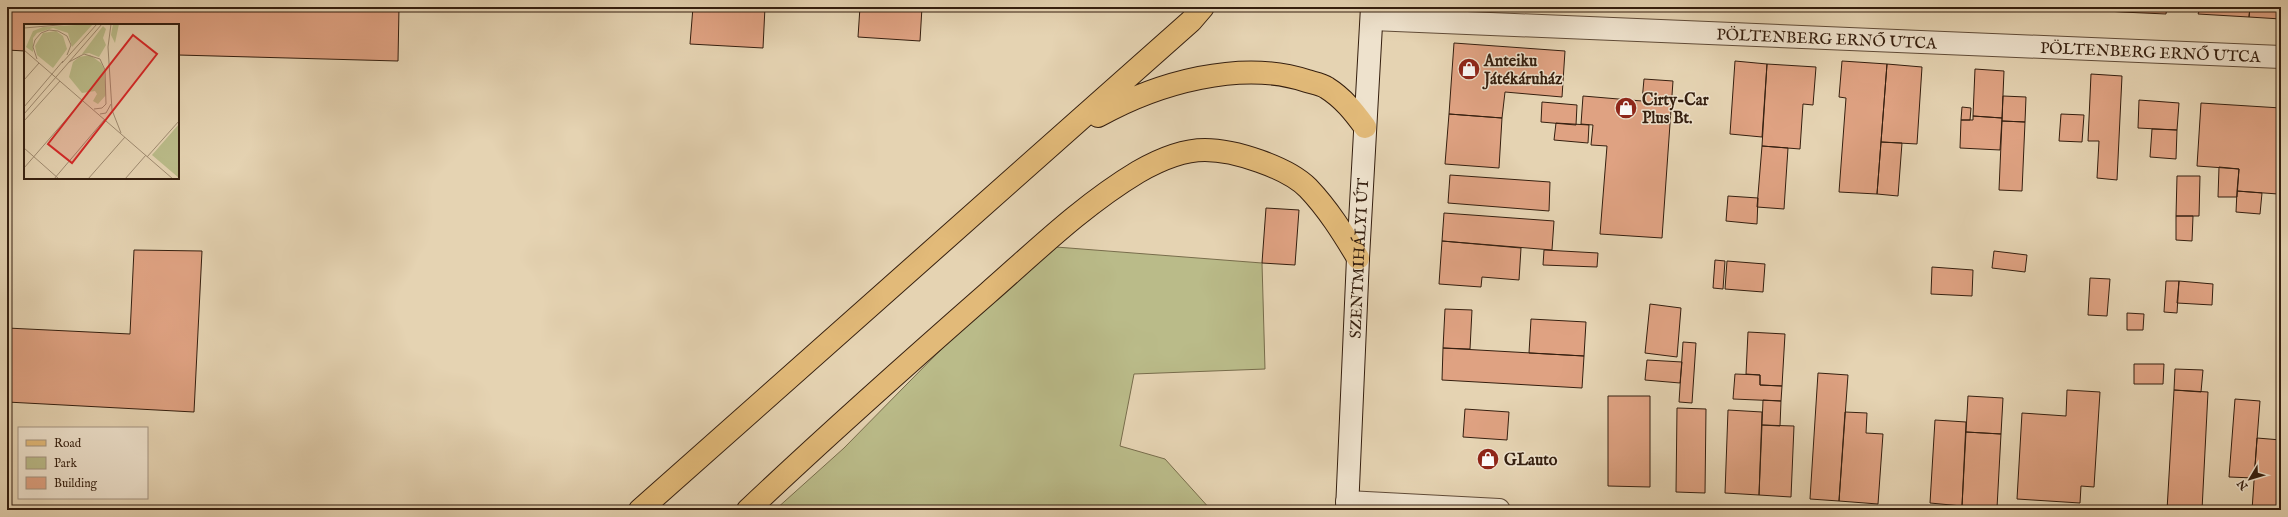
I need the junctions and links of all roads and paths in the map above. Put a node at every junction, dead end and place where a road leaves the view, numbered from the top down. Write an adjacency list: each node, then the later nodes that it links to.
1 (1203, 7): 5 (main road)
2 (1372, 13): 3 (street, PÖLTENBERG ERNŐ UTCA); 4 (street, SZENTMIHÁLYI ÚT)
3 (2281, 57)
4 (1366, 127): 5 (main road); 6 (street, SZENTMIHÁLYI ÚT)
5 (1061, 138): 8 (main road)
6 (1358, 258): 7 (street, SZENTMIHÁLYI ÚT); 9 (main road)
7 (1347, 506): 10 (street)
8 (640, 510)
9 (748, 510)
10 (1499, 510)

